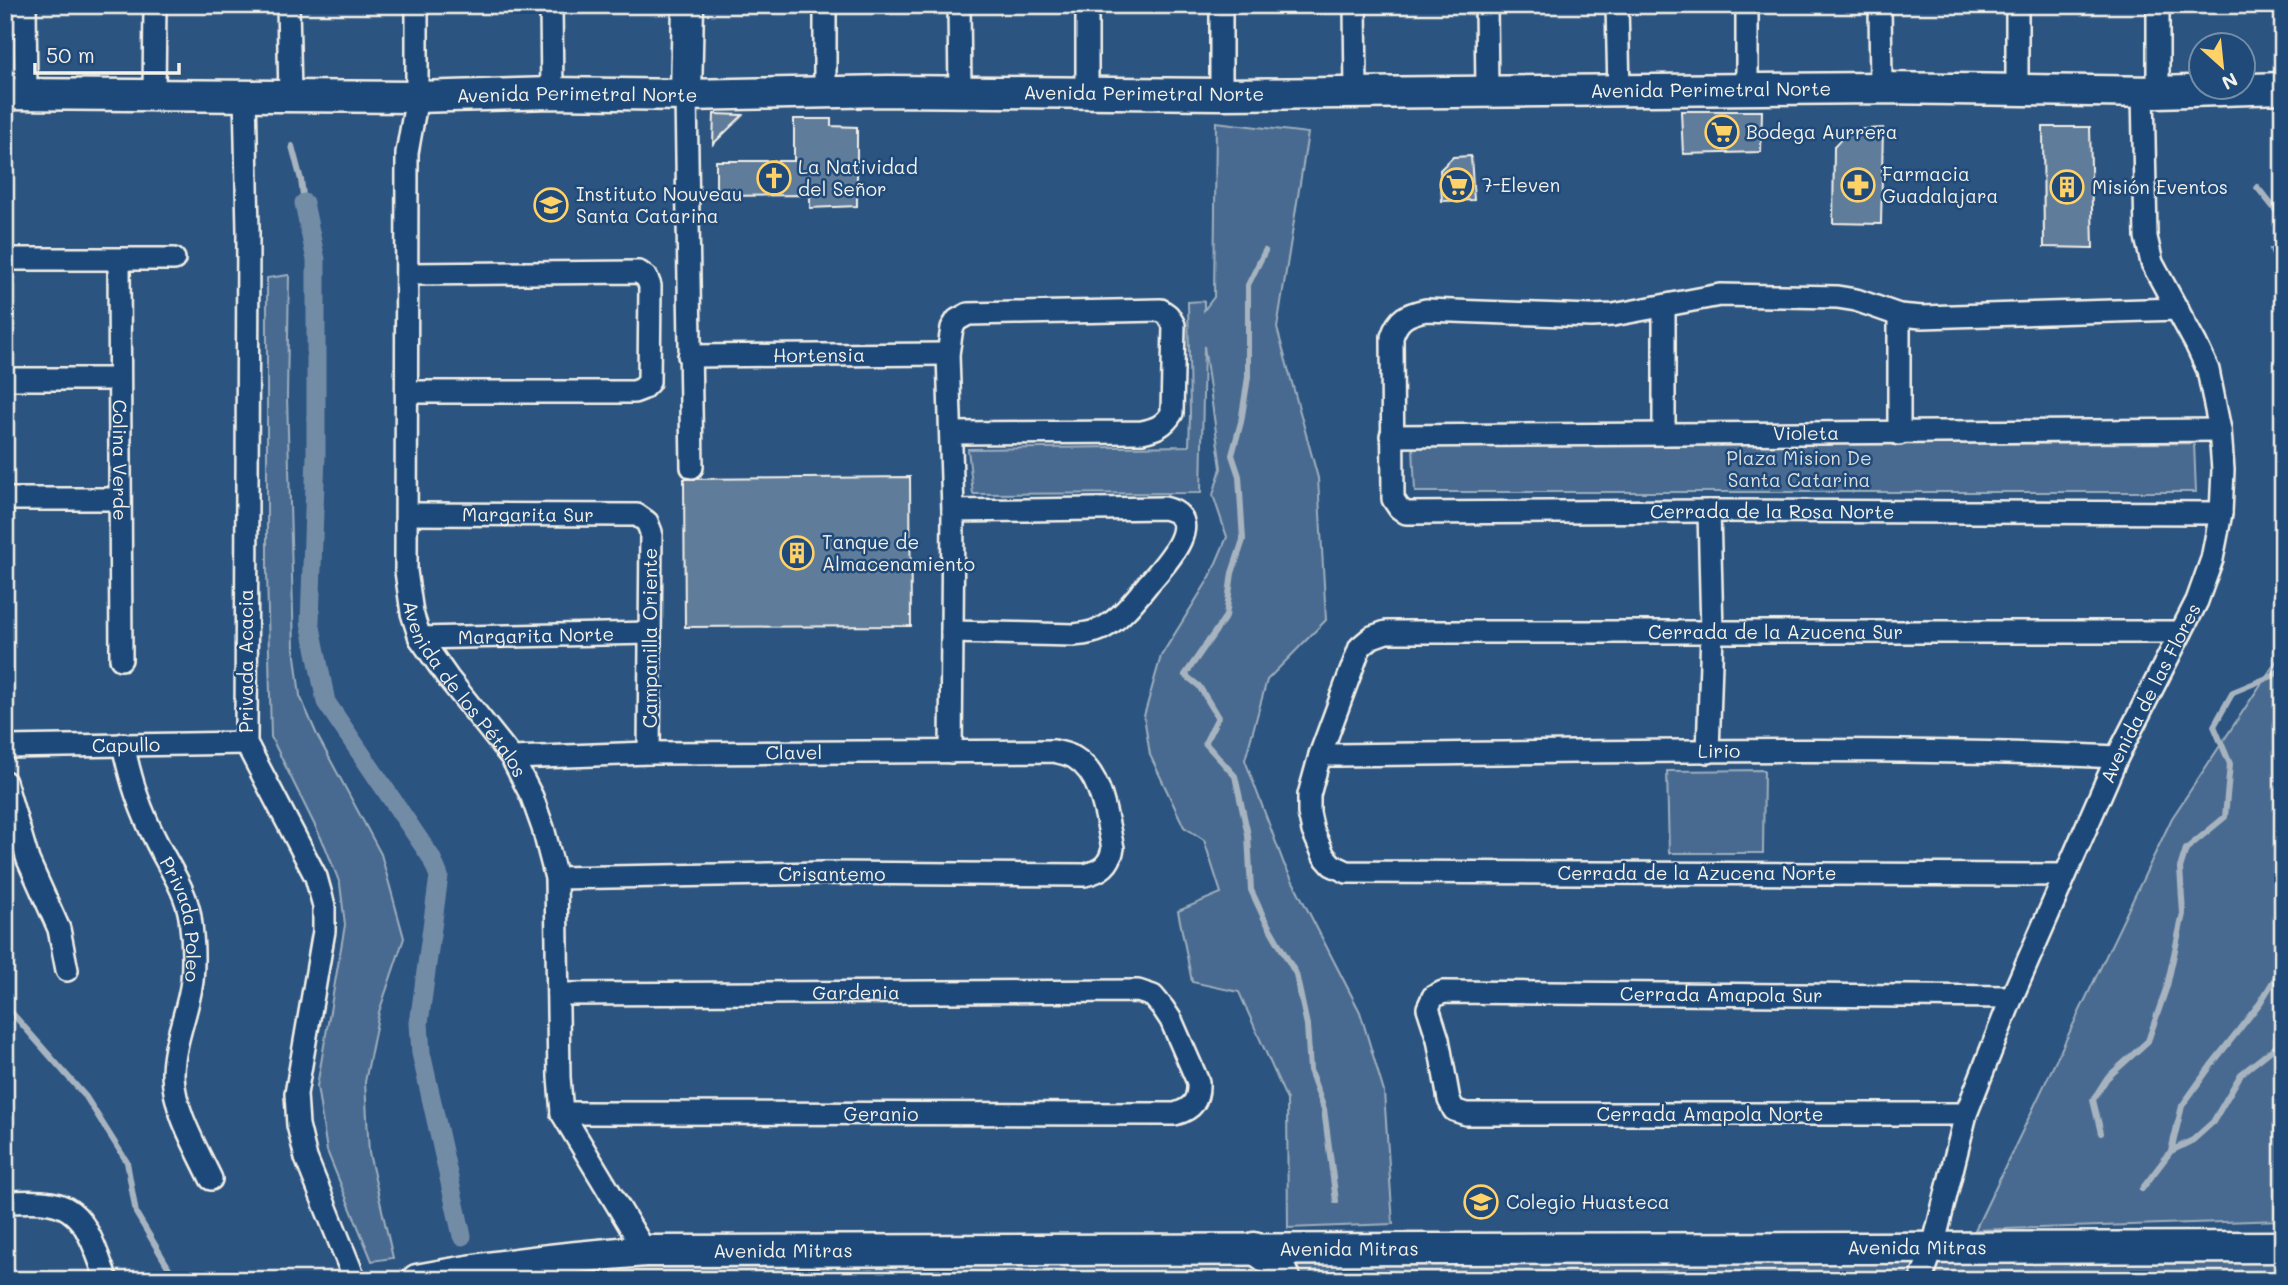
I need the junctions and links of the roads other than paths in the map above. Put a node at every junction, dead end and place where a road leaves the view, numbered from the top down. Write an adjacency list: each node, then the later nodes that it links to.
1 (24, 5): 31 (street)
2 (155, 5): 32 (street)
3 (288, 5): 34 (street)
4 (417, 5): 36 (street, Avenida de los Pétalos)
5 (551, 5): 29 (street)
6 (688, 5): 35 (street)
7 (825, 5): 23 (street)
8 (959, 5): 24 (street)
9 (1087, 5): 25 (street)
10 (1221, 5): 30 (street)
11 (1355, 5): 26 (street)
12 (1486, 5): 27 (street)
13 (1617, 5): 22 (street)
14 (1746, 5): 20 (street)
15 (1880, 5): 18 (street)
16 (2017, 5): 21 (street)
17 (2158, 5): 28 (street, Avenida de las Flores)
18 (1881, 88): 20 (street, Avenida Perimetral Norte); 21 (street, Avenida Perimetral Norte)
19 (2283, 88): 28 (street, Avenida Perimetral Norte)
20 (1747, 89): 22 (street, Avenida Perimetral Norte)
21 (2017, 89): 28 (street, Avenida Perimetral Norte)
22 (1619, 90): 27 (street, Avenida Perimetral Norte)
23 (825, 92): 24 (street, Avenida Perimetral Norte); 35 (street, Avenida Perimetral Norte)
24 (960, 92): 25 (street, Avenida Perimetral Norte)
25 (1087, 92): 30 (street, Avenida Perimetral Norte)
26 (1356, 92): 27 (street, Avenida Perimetral Norte); 30 (street, Avenida Perimetral Norte)
27 (1487, 92)
28 (2150, 92): 42 (street, Avenida de las Flores)
29 (552, 93): 35 (street, Avenida Perimetral Norte); 36 (street, Avenida Perimetral Norte)
30 (1221, 93)
31 (15, 94): 32 (street, Avenida Perimetral Norte)
32 (155, 94): 33 (street, Avenida Perimetral Norte)
33 (246, 94): 34 (street, Avenida Perimetral Norte); 68 (street, Privada Acacia)
34 (290, 95): 36 (street, Avenida Perimetral Norte)
35 (686, 95): 45 (street)
36 (417, 97): 40 (street, Avenida de los Pétalos)
37 (5, 259): 39 (street)
38 (174, 259): 39 (street)
39 (119, 260): 47 (street, Colina Verde)
40 (408, 274): 48 (street, Avenida de los Pétalos); 48 (street)
41 (1664, 306): 43 (street); 51 (street); 53 (street, Cerrada de la Rosa Norte)
42 (2178, 309): 43 (street); 49 (street, Avenida de las Flores)
43 (1899, 315): 52 (street)
44 (948, 354): 45 (street, Hortensia); 50 (street); 50 (street)
45 (689, 356): 54 (street)
46 (5, 379): 47 (street)
47 (119, 379): 56 (street, Colina Verde)
48 (407, 392): 60 (street, Avenida de los Pétalos)
49 (2220, 430): 52 (street, Violeta); 59 (street, Avenida de las Flores)
50 (952, 433): 58 (street)
51 (1664, 434): 52 (street, Violeta); 53 (street, Violeta)
52 (1899, 434)
53 (1391, 436): 57 (street, Cerrada de la Rosa Norte)
54 (692, 467)
55 (5, 499): 56 (street)
56 (120, 499): 67 (street, Colina Verde)
57 (1709, 511): 59 (street, Cerrada de la Rosa Norte); 63 (street)
58 (953, 512): 62 (street); 62 (street)
59 (2221, 513): 64 (street, Avenida de las Flores)
60 (407, 514): 61 (street, Margarita Sur); 66 (street, Avenida de los Pétalos)
61 (646, 522): 65 (street, Campanilla Oriente)
62 (953, 632): 71 (street)
63 (1712, 632): 64 (street, Cerrada de la Azucena Sur); 72 (street); 74 (street, Cerrada de la Azucena Sur)
64 (2182, 632): 75 (street, Avenida de las Flores)
65 (650, 633): 66 (street, Margarita Norte); 73 (street, Campanilla Oriente)
66 (420, 638): 76 (street, Avenida de los Pétalos)
67 (121, 659)
68 (246, 743): 69 (street, Capullo); 95 (street, Privada Acacia)
69 (123, 744): 70 (street, Capullo); 88 (street, Privada Poleo)
70 (5, 747)
71 (951, 752): 73 (street, Clavel); 78 (street, Clavel)
72 (1708, 752): 74 (street, Lirio); 75 (street, Lirio)
73 (649, 754): 76 (street, Clavel)
74 (1320, 755): 79 (street, Cerrada de la Azucena Norte)
75 (2117, 757): 79 (street, Avenida de las Flores)
76 (512, 758): 80 (street, Avenida de los Pétalos)
77 (5, 782): 81 (street)
78 (1106, 866): 80 (street, Crisantemo)
79 (2064, 875): 83 (street, Avenida de las Flores)
80 (556, 878): 82 (street, Avenida de los Pétalos)
81 (67, 970)
82 (558, 995): 84 (street, Gardenia); 86 (street, Avenida de los Pétalos)
83 (2012, 997): 85 (street, Cerrada Amapola Sur); 87 (street, Avenida de las Flores)
84 (1195, 1102): 86 (street, Geranio)
85 (1454, 1110): 87 (street, Cerrada Amapola Norte)
86 (562, 1113): 93 (street, Avenida de los Pétalos)
87 (1966, 1114): 90 (street, Avenida de las Flores)
88 (211, 1179)
89 (5, 1202): 94 (street)
90 (1933, 1247): 91 (street, Avenida Mitras); 92 (street, Avenida Mitras); 98 (street, Avenida de las Flores)
91 (2283, 1247)
92 (1254, 1248): 93 (street, Avenida Mitras); 97 (street)
93 (645, 1251): 96 (street, Avenida Mitras)
94 (107, 1280)
95 (355, 1280)
96 (417, 1280)
97 (1285, 1280)
98 (1921, 1280)

